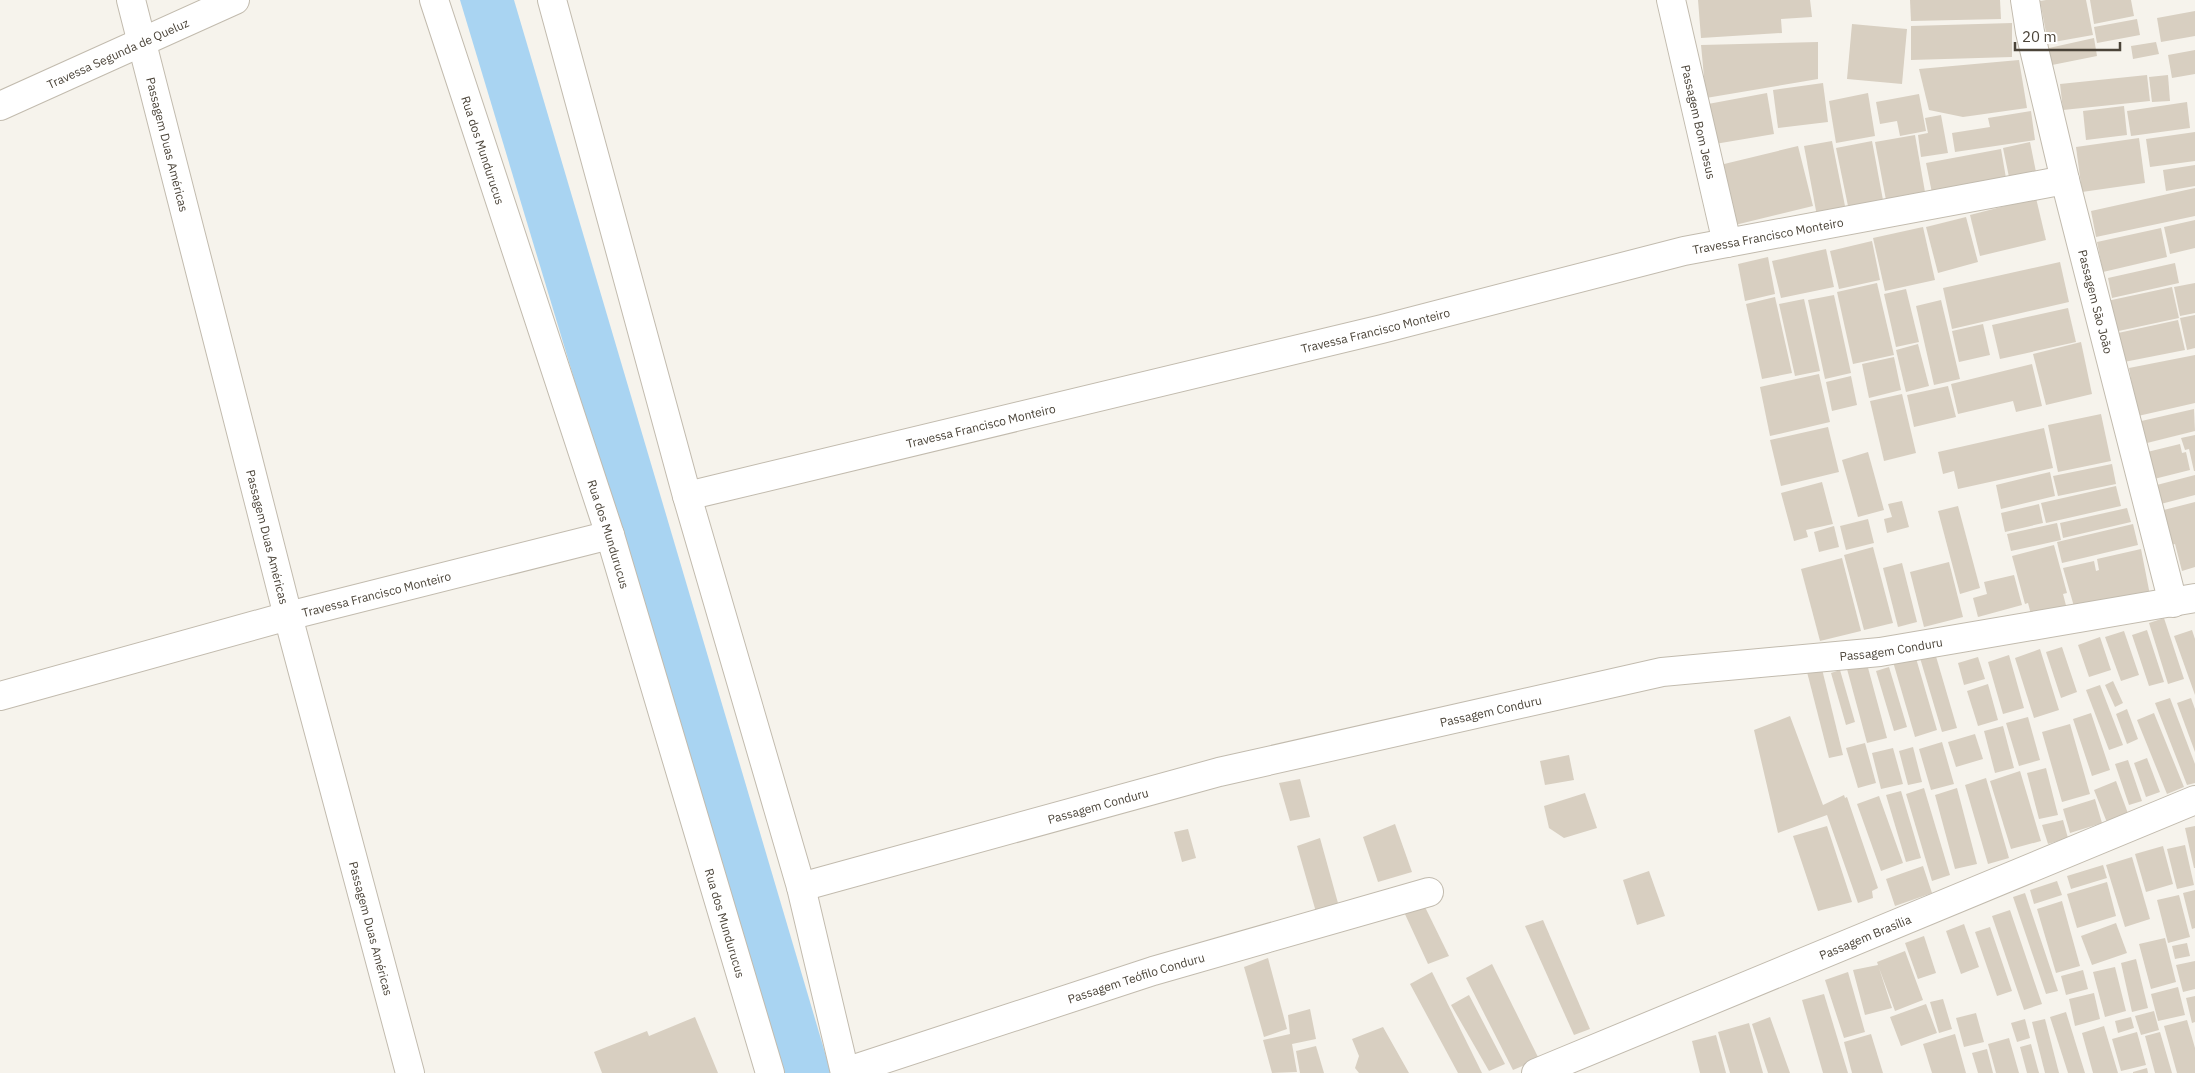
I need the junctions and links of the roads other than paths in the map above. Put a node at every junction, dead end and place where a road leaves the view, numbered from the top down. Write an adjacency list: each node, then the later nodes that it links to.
1 (131, 0): 7 (street, Passagem Duas Américas)
2 (235, 0): 7 (street, Travessa Segunda de Queluz)
3 (434, 0): 12 (street, Rua dos Mundurucus)
4 (552, 0): 11 (street)
5 (1671, 0): 10 (street, Passagem Bom Jesus)
6 (2025, 0): 9 (street, Passagem São João)
7 (142, 44): 8 (street, Travessa Segunda de Queluz); 14 (street, Passagem Duas Américas)
8 (0, 106)
9 (2065, 180): 10 (street, Travessa Francisco Monteiro); 13 (street, Passagem São João)
10 (1727, 244): 11 (street, Travessa Francisco Monteiro)
11 (687, 496): 17 (street)
12 (610, 535): 14 (street, Travessa Francisco Monteiro); 21 (street, Rua dos Mundurucus)
13 (2184, 600): 17 (street, Passagem Conduru)
14 (288, 616): 15 (street, Travessa Francisco Monteiro); 20 (street, Passagem Duas Américas)
15 (0, 696)
16 (2195, 800): 22 (street, Passagem Brasília)
17 (801, 887): 19 (street)
18 (1429, 892): 19 (street, Passagem Teófilo Conduru)
19 (845, 1072)
20 (410, 1073)
21 (770, 1073)
22 (1536, 1073)

